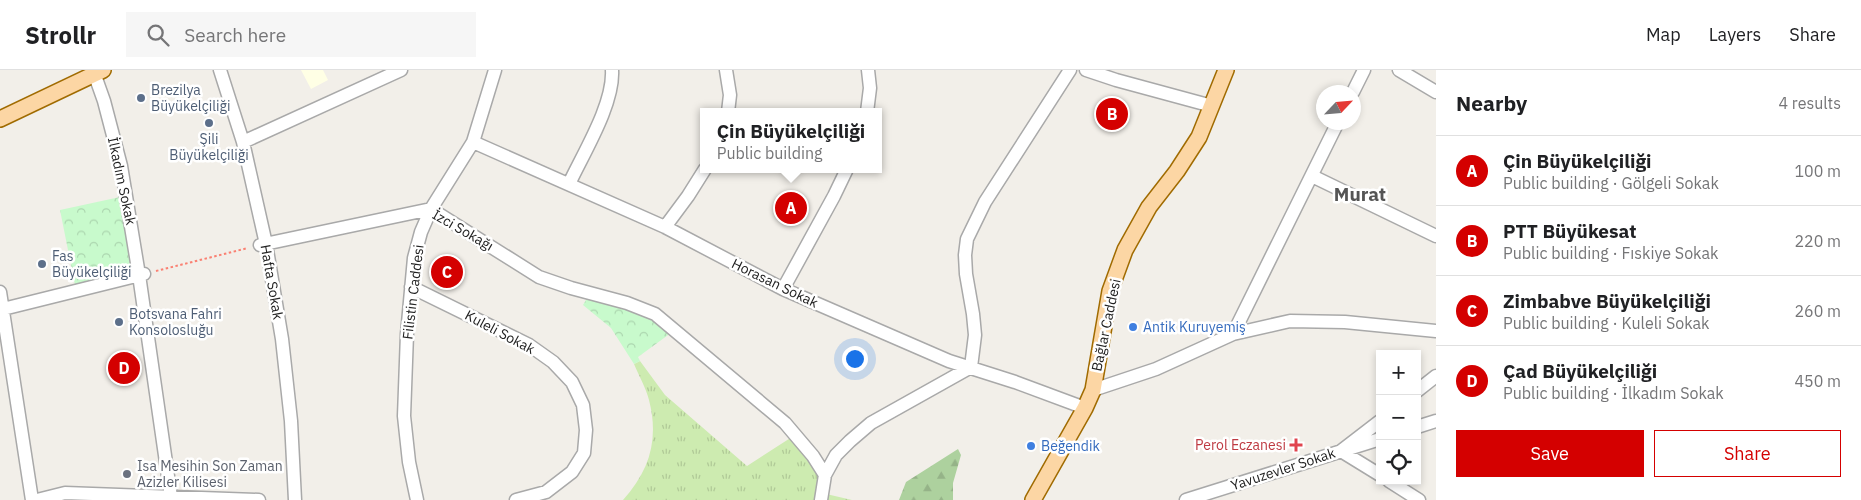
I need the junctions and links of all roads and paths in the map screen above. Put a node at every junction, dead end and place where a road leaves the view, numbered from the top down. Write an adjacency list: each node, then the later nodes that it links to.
1 (220, 70): 20 (street, Hafta Sokak)
2 (401, 70): 20 (street)
3 (495, 70): 21 (street, Filistin Caddesi)
4 (612, 70): 25 (street)
5 (726, 70): 16 (street)
6 (868, 70): 17 (street)
7 (1070, 70): 38 (street)
8 (1086, 70): 15 (street)
9 (1226, 70): 15 (main road, Bağlar Caddesi)
10 (1364, 70): 13 (street)
11 (1399, 70): 14 (street)
12 (97, 71): 18 (main road); 30 (street, İlkadım Sokak)
13 (1356, 85)
14 (1436, 92)
15 (1212, 106): 41 (main road, Bağlar Caddesi)
16 (728, 108)
17 (868, 108)
18 (0, 120)
19 (1334, 130): 24 (street)
20 (243, 142): 29 (street, Hafta Sokak)
21 (473, 142): 25 (street, Horasan Sokak); 26 (street, Filistin Caddesi)
22 (702, 173): 27 (street)
23 (845, 173): 32 (street)
24 (1312, 176): 28 (street); 36 (street)
25 (569, 184): 27 (street, Horasan Sokak)
26 (432, 209): 29 (street, İzci Sokağı); 31 (street, Filistin Caddesi); 49 (street, İzci Sokağı)
27 (665, 227): 32 (street, Horasan Sokak)
28 (1436, 236)
29 (263, 244): 30 (path); 55 (street, Hafta Sokak)
30 (142, 274): 34 (street); 52 (street, İlkadım Sokak)
31 (411, 287): 56 (street, Filistin Caddesi); 57 (street, Kuleli Sokak)
32 (783, 289): 38 (street, Horasan Sokak)
33 (0, 292): 34 (street)
34 (3, 310): 37 (street)
35 (1436, 331): 36 (street)
36 (1233, 334): 41 (street)
37 (4, 346): 53 (street)
38 (971, 367): 42 (street, Horasan Sokak); 49 (street)
39 (1436, 376): 40 (street)
40 (1421, 388)
41 (1093, 390): 42 (main road, Bağlar Caddesi)
42 (1085, 408): 50 (main road, Bağlar Caddesi)
43 (1436, 421): 45 (street)
44 (1376, 424): 47 (street)
45 (1421, 426)
46 (1376, 439): 47 (street, Yavuzevler Sokak)
47 (1341, 451): 48 (street); 61 (street, Yavuzevler Sokak)
48 (1376, 473)
49 (825, 475): 58 (street)
50 (1046, 478): 59 (main road, Bağlar Caddesi); 60 (main road, Bağlar Caddesi)
51 (1395, 485): 62 (street)
52 (171, 497): 53 (street); 54 (street)
53 (37, 500)
54 (259, 500)
55 (295, 500)
56 (417, 500)
57 (516, 500)
58 (820, 500)
59 (1033, 500)
60 (1040, 500)
61 (1186, 500)
62 (1419, 500)

